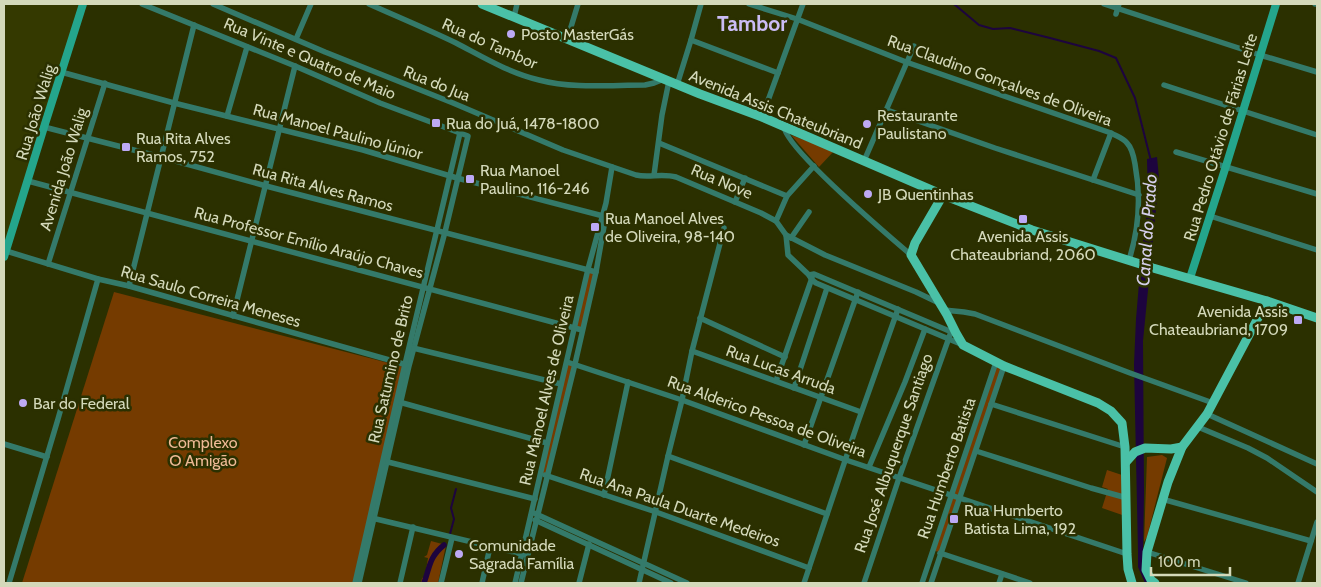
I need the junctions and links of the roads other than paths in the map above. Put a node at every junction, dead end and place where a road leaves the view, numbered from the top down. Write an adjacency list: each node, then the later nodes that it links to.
1 (83, 4): 26 (main road, Rua João Walig)
2 (142, 4): 17 (street, Rua Vinte e Quatro de Maio)
3 (213, 4): 18 (street, Rua do Jua)
4 (311, 4): 18 (street)
5 (369, 4): 29 (street, Rua do Tambor)
6 (482, 4): 15 (main road, Avenida Assis Chateubriand)
7 (517, 4): 15 (street)
8 (578, 4): 19 (street)
9 (701, 4): 20 (street)
10 (749, 4): 16 (street, Rua Claudino Gonçalves de Oliveira)
11 (803, 4): 16 (street)
12 (1104, 4): 14 (street)
13 (1276, 4): 23 (main road, Rua Pedro Otávio de Fárias Leite)
14 (1117, 9): 23 (street)
15 (514, 17): 19 (main road, Avenida Assis Chateubriand)
16 (797, 19): 24 (street, Rua Claudino Gonçalves de Oliveira); 28 (street)
17 (194, 24): 22 (street, Rua Vinte e Quatro de Maio); 32 (street)
18 (296, 39): 51 (street, Rua do Jua)
19 (567, 40): 29 (main road, Avenida Assis Chateubriand)
20 (691, 40): 28 (street); 29 (street)
21 (914, 46): 24 (street)
22 (247, 47): 25 (street, Rua Vinte e Quatro de Maio); 35 (street)
23 (1260, 55): 27 (street); 34 (main road, Rua Pedro Otávio de Fárias Leite)
24 (906, 62): 33 (street); 41 (street, Rua Claudino Gonçalves de Oliveira)
25 (295, 66): 39 (street); 40 (street, Rua Vinte e Quatro de Maio)
26 (61, 72): 30 (street, Rua Manoel Paulino Júnior); 37 (main road, Rua João Walig)
27 (1317, 72)
28 (778, 73): 36 (street)
29 (670, 82): 36 (main road, Avenida Assis Chateubriand); 45 (street)
30 (105, 83): 32 (street, Rua Manoel Paulino Júnior); 44 (street, Avenida João Walig)
31 (1164, 85): 34 (street)
32 (174, 103): 35 (street, Rua Manoel Paulino Júnior); 47 (street)
33 (887, 110): 48 (street); 56 (street)
34 (1243, 111): 42 (street); 50 (main road, Rua Pedro Otávio de Fárias Leite)
35 (227, 116): 39 (street, Rua Manoel Paulino Júnior)
36 (762, 117): 38 (main road, Avenida Assis Chateubriand)
37 (44, 127): 44 (street, Rua Rita Alves Ramos); 57 (main road, Rua João Walig)
38 (784, 127): 48 (main road, Avenida Assis Chateubriand); 49 (street)
39 (280, 130): 53 (street, Rua Manoel Paulino Júnior); 58 (street)
40 (460, 133): 43 (street, Rua Vinte e Quatro de Maio); 53 (street, Rua Satumino de Brito)
41 (1110, 133): 56 (street); 62 (street, Rua Claudino Gonçalves de Oliveira)
42 (1317, 135)
43 (468, 136): 54 (street, Rua Satumino de Brito)
44 (87, 138): 47 (street, Rua Rita Alves Ramos); 59 (street, Avenida João Walig)
45 (659, 143): 52 (street); 55 (street)
46 (1176, 152): 50 (street)
47 (161, 157): 58 (street, Rua Rita Alves Ramos); 66 (street)
48 (864, 161): 61 (main road, Avenida Assis Chateubriand)
49 (814, 166): 63 (street); 77 (street)
50 (1226, 166): 60 (street); 67 (main road, Rua Pedro Otávio de Fárias Leite)
51 (612, 167): 52 (street, Rua do Jua); 68 (street, Rua Manoel Alves de Oliveira)
52 (654, 175): 64 (street, Rua Nove)
53 (450, 176): 54 (street, Rua Manoel Paulino Júnior); 71 (street, Rua Satumino de Brito)
54 (457, 178): 68 (street, Rua Manoel Paulino Júnior); 72 (street, Rua Satumino de Brito)
55 (745, 178): 63 (street); 64 (street)
56 (1093, 180): 62 (street)
57 (28, 181): 59 (street, Rua Professor Emílio Araújo Chaves); 76 (main road, Rua João Walig)
58 (266, 186): 71 (street, Rua Rita Alves Ramos); 74 (street)
59 (70, 193): 66 (street, Rua Professor Emílio Araújo Chaves); 79 (street, Avenida João Walig)
60 (1317, 194)
61 (943, 195): 77 (main road); 78 (main road, Avenida Assis Chateubriand)
62 (1139, 195): 78 (street, Rua Claudino Gonçalves de Oliveira)
63 (787, 196): 69 (street)
64 (736, 202): 69 (street, Rua Nove)
65 (808, 212): 73 (street)
66 (147, 213): 74 (street, Rua Professor Emílio Araújo Chaves); 85 (street)
67 (1210, 216): 75 (street); 83 (main road, Rua Pedro Otávio de Fárias Leite)
68 (604, 217): 80 (street, Rua Manoel Alves de Oliveira); 81 (street, Rua Manoel Alves de Oliveira)
69 (776, 221): 73 (street)
70 (724, 228): 95 (street)
71 (437, 231): 72 (street, Rua Rita Alves Ramos); 86 (street, Rua Satumino de Brito)
72 (445, 232): 80 (street, Rua Rita Alves Ramos); 86 (street, Rua Satumino de Brito)
73 (788, 237): 82 (street); 91 (street)
74 (252, 242): 86 (street, Rua Professor Emílio Araújo Chaves); 93 (street)
75 (1317, 250)
76 (5, 254): 79 (street, Rua Saulo Correira Meneses)
77 (911, 255): 91 (main road)
78 (1131, 261): 83 (main road, Avenida Assis Chateubriand)
79 (48, 264): 84 (street, Rua Saulo Correira Meneses)
80 (588, 269): 81 (street, Rua Rita Alves Ramos); 97 (street, Rua Manoel Alves de Oliveira)
81 (596, 272): 99 (street, Rua Manoel Alves de Oliveira)
82 (812, 276): 87 (street); 88 (street); 103 (street)
83 (1190, 278): 90 (main road, Avenida Assis Chateubriand)
84 (98, 279): 85 (street, Rua Saulo Correira Meneses); 127 (street)
85 (129, 286): 93 (street, Rua Saulo Correira Meneses)
86 (426, 288): 97 (street, Rua Professor Emílio Araújo Chaves); 101 (street, Rua Satumino de Brito); 107 (street, Rua Satumino de Brito)
87 (827, 288): 89 (street); 111 (street)
88 (858, 292): 89 (street); 92 (street)
89 (855, 300): 94 (street); 112 (street)
90 (1267, 301): 96 (main road, Avenida Assis Chateubriand); 115 (main road)
91 (942, 307): 100 (main road); 115 (street)
92 (898, 309): 94 (street); 100 (street)
93 (233, 316): 107 (street, Rua Saulo Correira Meneses)
94 (895, 317): 98 (street); 117 (street)
95 (700, 318): 102 (street); 103 (street)
96 (1317, 318)
97 (574, 328): 99 (street, Rua Professor Emílio Araújo Chaves); 104 (street, Rua Manoel Alves de Oliveira)
98 (924, 329): 100 (street); 132 (street)
99 (582, 330): 105 (street, Rua Manoel Alves de Oliveira)
100 (952, 335): 106 (main road); 135 (street, Rua José Albuquerque Santiago)
101 (414, 348): 107 (street, Rua Satumino de Brito); 110 (street)
102 (692, 351): 108 (street, Rua Lucas Arruda); 113 (street)
103 (785, 357): 108 (street)
104 (567, 362): 105 (street, Rua Alderico Pessoa de Oliveira); 110 (street, Rua Manoel Alves de Oliveira)
105 (575, 364): 109 (street, Rua Alderico Pessoa de Oliveira); 134 (street, Rua Manoel Alves de Oliveira)
106 (1000, 364): 116 (street, Rua Humberto Batista); 123 (main road); 138 (street, Rua Humberto Batista)
107 (407, 365): 114 (street, Rua Satumino de Brito)
108 (776, 381): 111 (street, Rua Lucas Arruda)
109 (628, 382): 113 (street, Rua Alderico Pessoa de Oliveira); 137 (street)
110 (561, 384): 120 (street, Rua Manoel Alves de Oliveira)
111 (794, 388): 112 (street, Rua Lucas Arruda)
112 (821, 398): 117 (street, Rua Lucas Arruda); 122 (street)
113 (682, 400): 122 (street, Rua Alderico Pessoa de Oliveira); 126 (street)
114 (399, 402): 120 (street); 130 (street, Rua Satumino de Brito)
115 (1212, 403): 118 (main road)
116 (991, 404): 123 (street); 125 (street, Rua Humberto Batista)
117 (861, 412): 128 (street)
118 (1207, 414): 119 (main road); 131 (street)
119 (1198, 427): 124 (main road); 136 (street)
120 (548, 443): 133 (street, Rua Manoel Alves de Oliveira)
121 (4, 444): 127 (street)
122 (804, 445): 128 (street, Rua Alderico Pessoa de Oliveira)
123 (1125, 447): 129 (main road)
124 (1182, 447): 129 (main road); 142 (main road)
125 (976, 451): 139 (street, Rua Humberto Batista); 140 (street)
126 (668, 456): 143 (street); 144 (street)
127 (47, 457): 163 (street)
128 (846, 460): 132 (street, Rua Alderico Pessoa de Oliveira); 144 (street)
129 (1128, 460): 140 (main road)
130 (384, 462): 141 (street); 146 (street, Rua Satumino de Brito)
131 (1317, 464)
132 (869, 467): 135 (street, Rua Alderico Pessoa de Oliveira)
133 (541, 473): 134 (street, Rua Ana Paula Duarte Medeiros); 141 (street, Rua Manoel Alves de Oliveira)
134 (548, 476): 137 (street, Rua Ana Paula Duarte Medeiros); 145 (street, Rua Manoel Alves de Oliveira)
135 (899, 478): 138 (street, Rua Alderico Pessoa de Oliveira); 176 (street, Rua José Albuquerque Santiago)
136 (1317, 492)
137 (604, 494): 143 (street, Rua Ana Paula Duarte Medeiros)
138 (952, 495): 139 (street, Rua Alderico Pessoa de Oliveira); 153 (street, Rua Humberto Batista)
139 (960, 498): 155 (street, Rua Humberto Batista); 156 (street, Rua Alderico Pessoa de Oliveira)
140 (1127, 498): 156 (main road)
141 (535, 499): 145 (street, Rua Manoel Alves de Oliveira)
142 (1162, 499): 150 (street); 154 (main road)
143 (656, 512): 158 (street); 159 (street, Rua Ana Paula Duarte Medeiros)
144 (827, 514): 159 (street)
145 (534, 516): 151 (street); 157 (street, Rua Manoel Alves de Oliveira)
146 (372, 518): 148 (street); 164 (street, Rua Satumino de Brito); 165 (street, Rua Satumino de Brito)
147 (1317, 522): 150 (street)
148 (414, 527): 149 (street); 166 (street)
149 (452, 538): 152 (street); 167 (street)
150 (1311, 541): 184 (street)
151 (590, 543): 158 (street); 160 (street); 171 (street)
152 (490, 547): 157 (street); 168 (street)
153 (933, 551): 155 (street); 177 (street, Rua Humberto Batista)
154 (1147, 552): 162 (street); 182 (main road)
155 (941, 554): 161 (street); 178 (street, Rua Humberto Batista)
156 (1127, 554): 181 (main road)
157 (525, 555): 169 (street, Rua Manoel Alves de Oliveira); 170 (street, Rua Manoel Alves de Oliveira)
158 (644, 564): 160 (street); 174 (street)
159 (809, 568): 175 (street)
160 (642, 570): 172 (street); 173 (street)
161 (1002, 574): 179 (street); 180 (street)
162 (1226, 580): 183 (street)
163 (9, 583)
164 (355, 583)
165 (359, 583)
166 (400, 583)
167 (441, 583)
168 (482, 583)
169 (515, 583)
170 (521, 583)
171 (580, 583)
172 (639, 583)
173 (671, 583)
174 (687, 583)
175 (804, 583)
176 (864, 583)
177 (922, 583)
178 (931, 583)
179 (999, 583)
180 (1030, 583)
181 (1132, 583)
182 (1155, 583)
183 (1246, 583)
184 (1298, 583)

